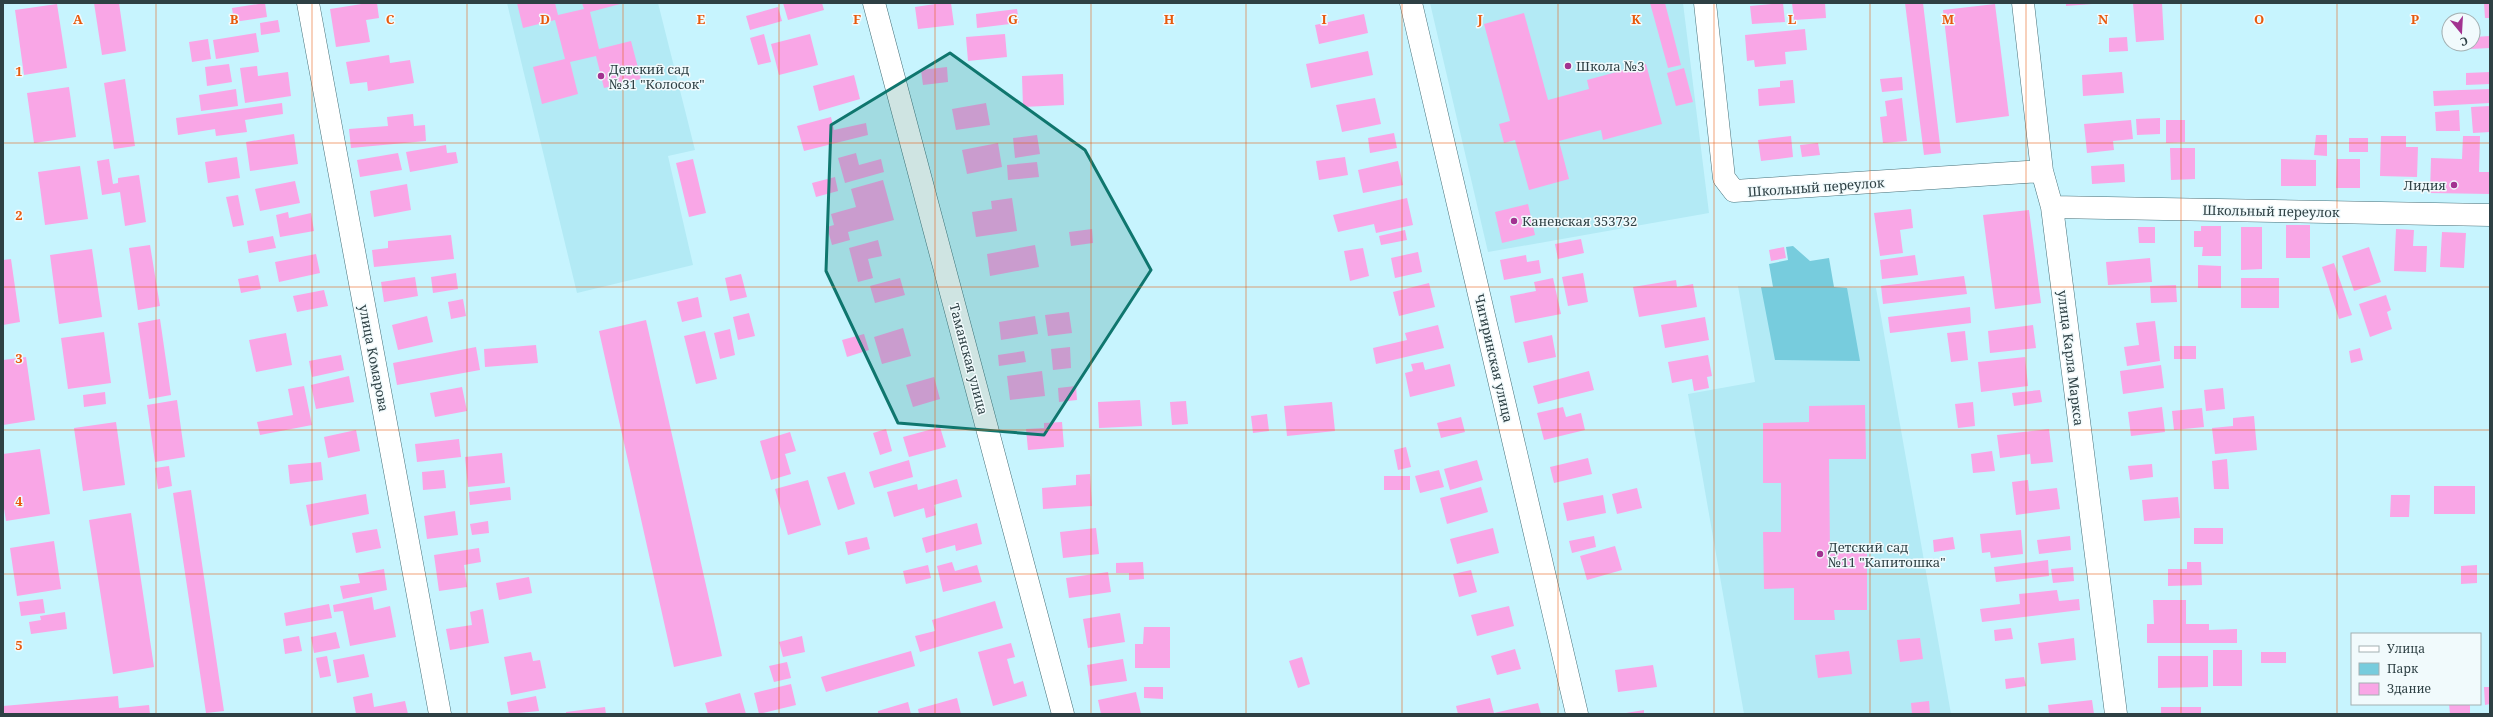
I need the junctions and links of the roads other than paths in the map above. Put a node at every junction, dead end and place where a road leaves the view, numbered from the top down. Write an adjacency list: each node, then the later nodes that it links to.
1 (308, 3): 9 (street, улица Комарова)
2 (874, 3): 10 (street, Таманская улица)
3 (1411, 3): 11 (street, Чигиринская улица)
4 (1706, 3): 6 (street, Школьный переулок)
5 (2023, 3): 6 (street, улица Карла Маркса)
6 (2042, 170): 7 (street, улица Карла Маркса)
7 (2052, 207): 8 (street, Школьный переулок); 12 (street, улица Карла Маркса)
8 (2490, 215)
9 (440, 714)
10 (1063, 714)
11 (1577, 714)
12 (2116, 714)

